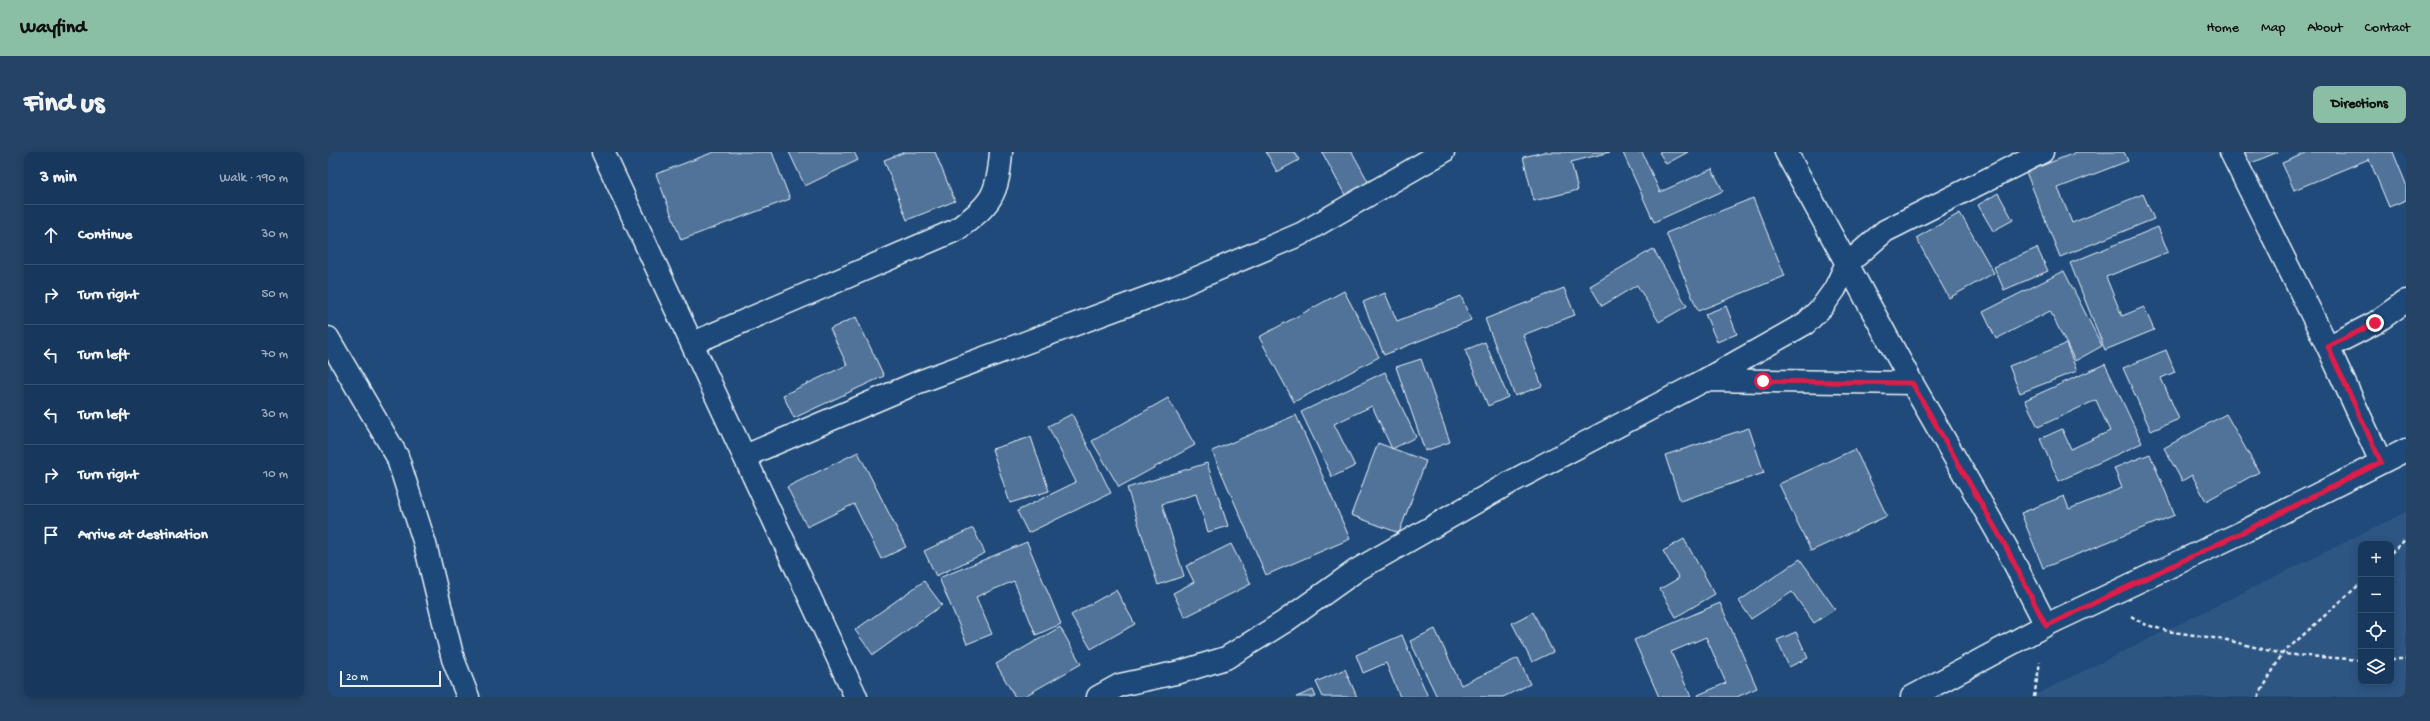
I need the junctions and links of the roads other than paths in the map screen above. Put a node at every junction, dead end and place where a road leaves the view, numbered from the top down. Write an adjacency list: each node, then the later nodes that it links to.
1 (603, 152): 10 (street)
2 (1001, 152): 10 (street)
3 (1443, 152): 15 (street)
4 (1786, 152): 7 (street)
5 (2042, 152): 7 (street)
6 (2231, 152): 11 (street)
7 (1846, 265): 12 (street); 13 (street)
8 (2406, 301): 11 (street)
9 (328, 338): 18 (street)
10 (692, 343): 15 (street)
11 (2328, 347): 16 (street)
12 (1705, 380): 13 (street); 20 (street)
13 (1912, 383): 17 (street)
14 (2406, 450): 16 (street)
15 (745, 456): 19 (street)
16 (2381, 462): 17 (street)
17 (2046, 626): 21 (street)
18 (468, 697)
19 (856, 697)
20 (1098, 697)
21 (1912, 697)

